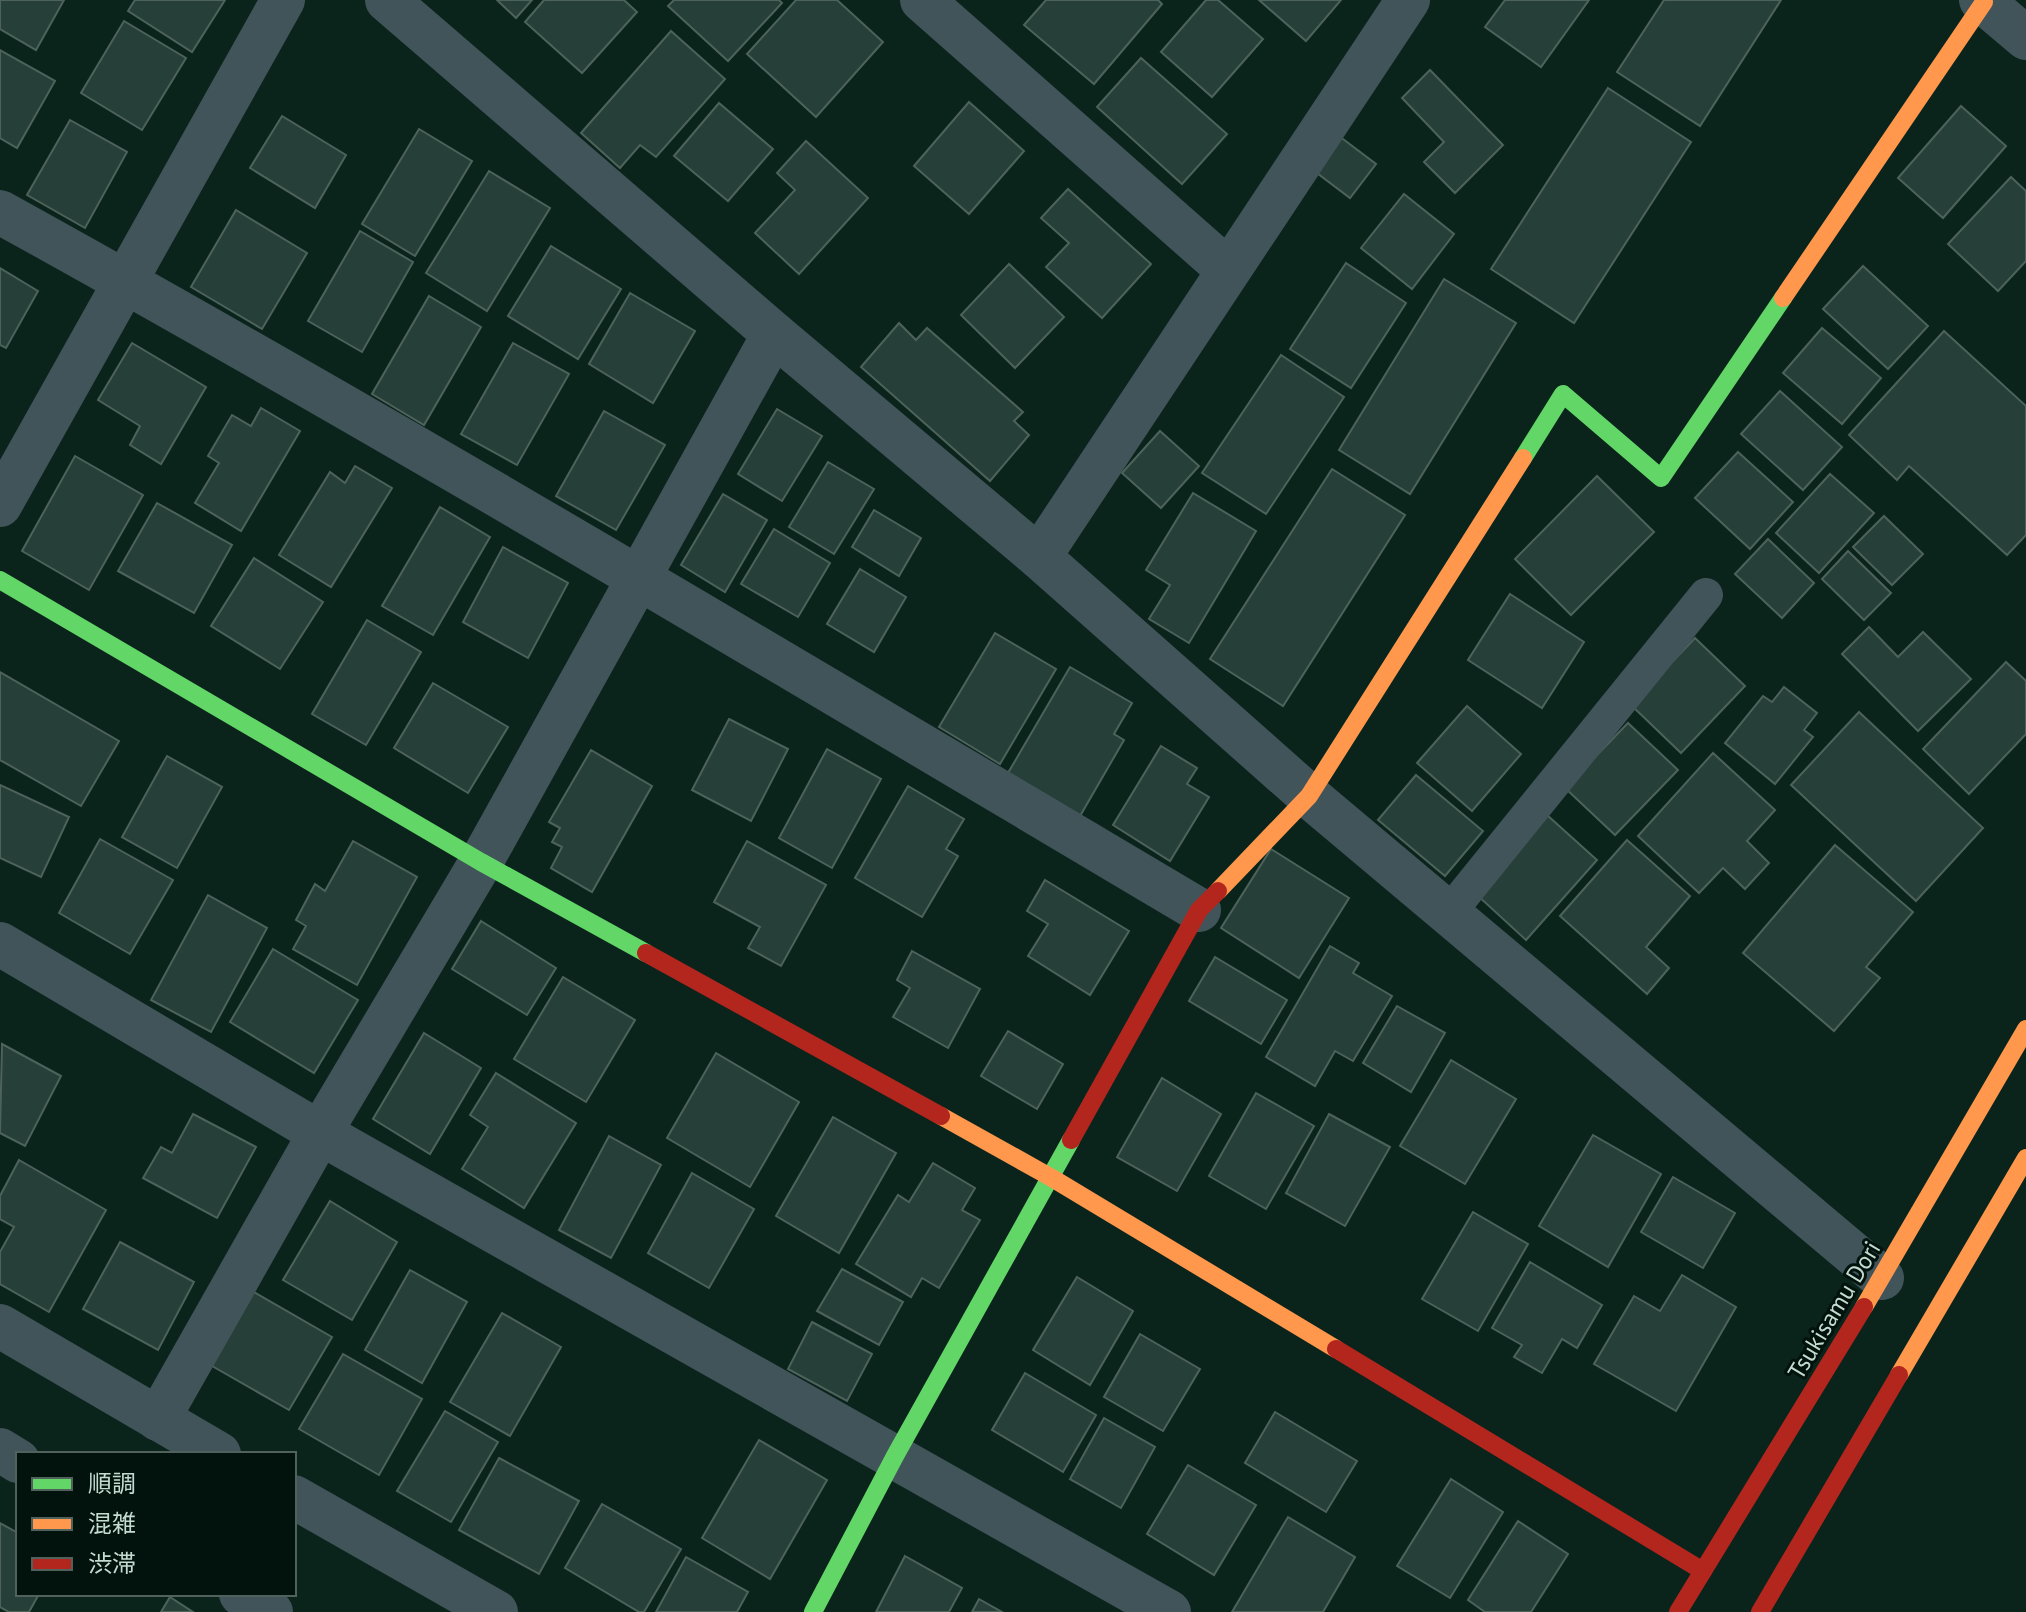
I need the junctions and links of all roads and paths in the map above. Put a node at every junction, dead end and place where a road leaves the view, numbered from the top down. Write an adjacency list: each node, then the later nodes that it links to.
1 (283, 0): 9 (street)
2 (387, 0): 10 (street)
3 (922, 0): 8 (street)
4 (1408, 0): 8 (street)
5 (1983, 1): 6 (street); 16 (main road)
6 (2026, 38)
7 (0, 212): 9 (street)
8 (1228, 270): 12 (street)
9 (127, 282): 11 (street); 13 (street)
10 (774, 334): 12 (street); 13 (street)
11 (0, 505)
12 (1039, 557): 16 (street)
13 (638, 577): 17 (street); 18 (street)
14 (0, 580): 17 (main road)
15 (1706, 595): 19 (lane)
16 (1309, 796): 18 (main road); 19 (street)
17 (481, 862): 22 (street); 24 (main road)
18 (1199, 910): 24 (main road)
19 (1448, 914): 25 (street)
20 (0, 944): 22 (street)
21 (2026, 1029): 25 (main road, Tsukisamu Dori)
22 (320, 1133): 27 (street); 29 (street)
23 (2026, 1158): 38 (main road)
24 (1052, 1178): 29 (main road); 31 (main road)
25 (1882, 1278): 31 (main road, Tsukisamu Dori)
26 (0, 1326): 27 (street)
27 (158, 1419): 28 (street)
28 (216, 1452)
29 (895, 1456): 35 (main road); 36 (street)
30 (296, 1498): 34 (street)
31 (1703, 1571): 37 (main road, Tsukisamu Dori)
32 (244, 1596): 33 (street)
33 (271, 1612)
34 (496, 1612)
35 (813, 1612)
36 (1169, 1612)
37 (1678, 1612)
38 (1760, 1612)

